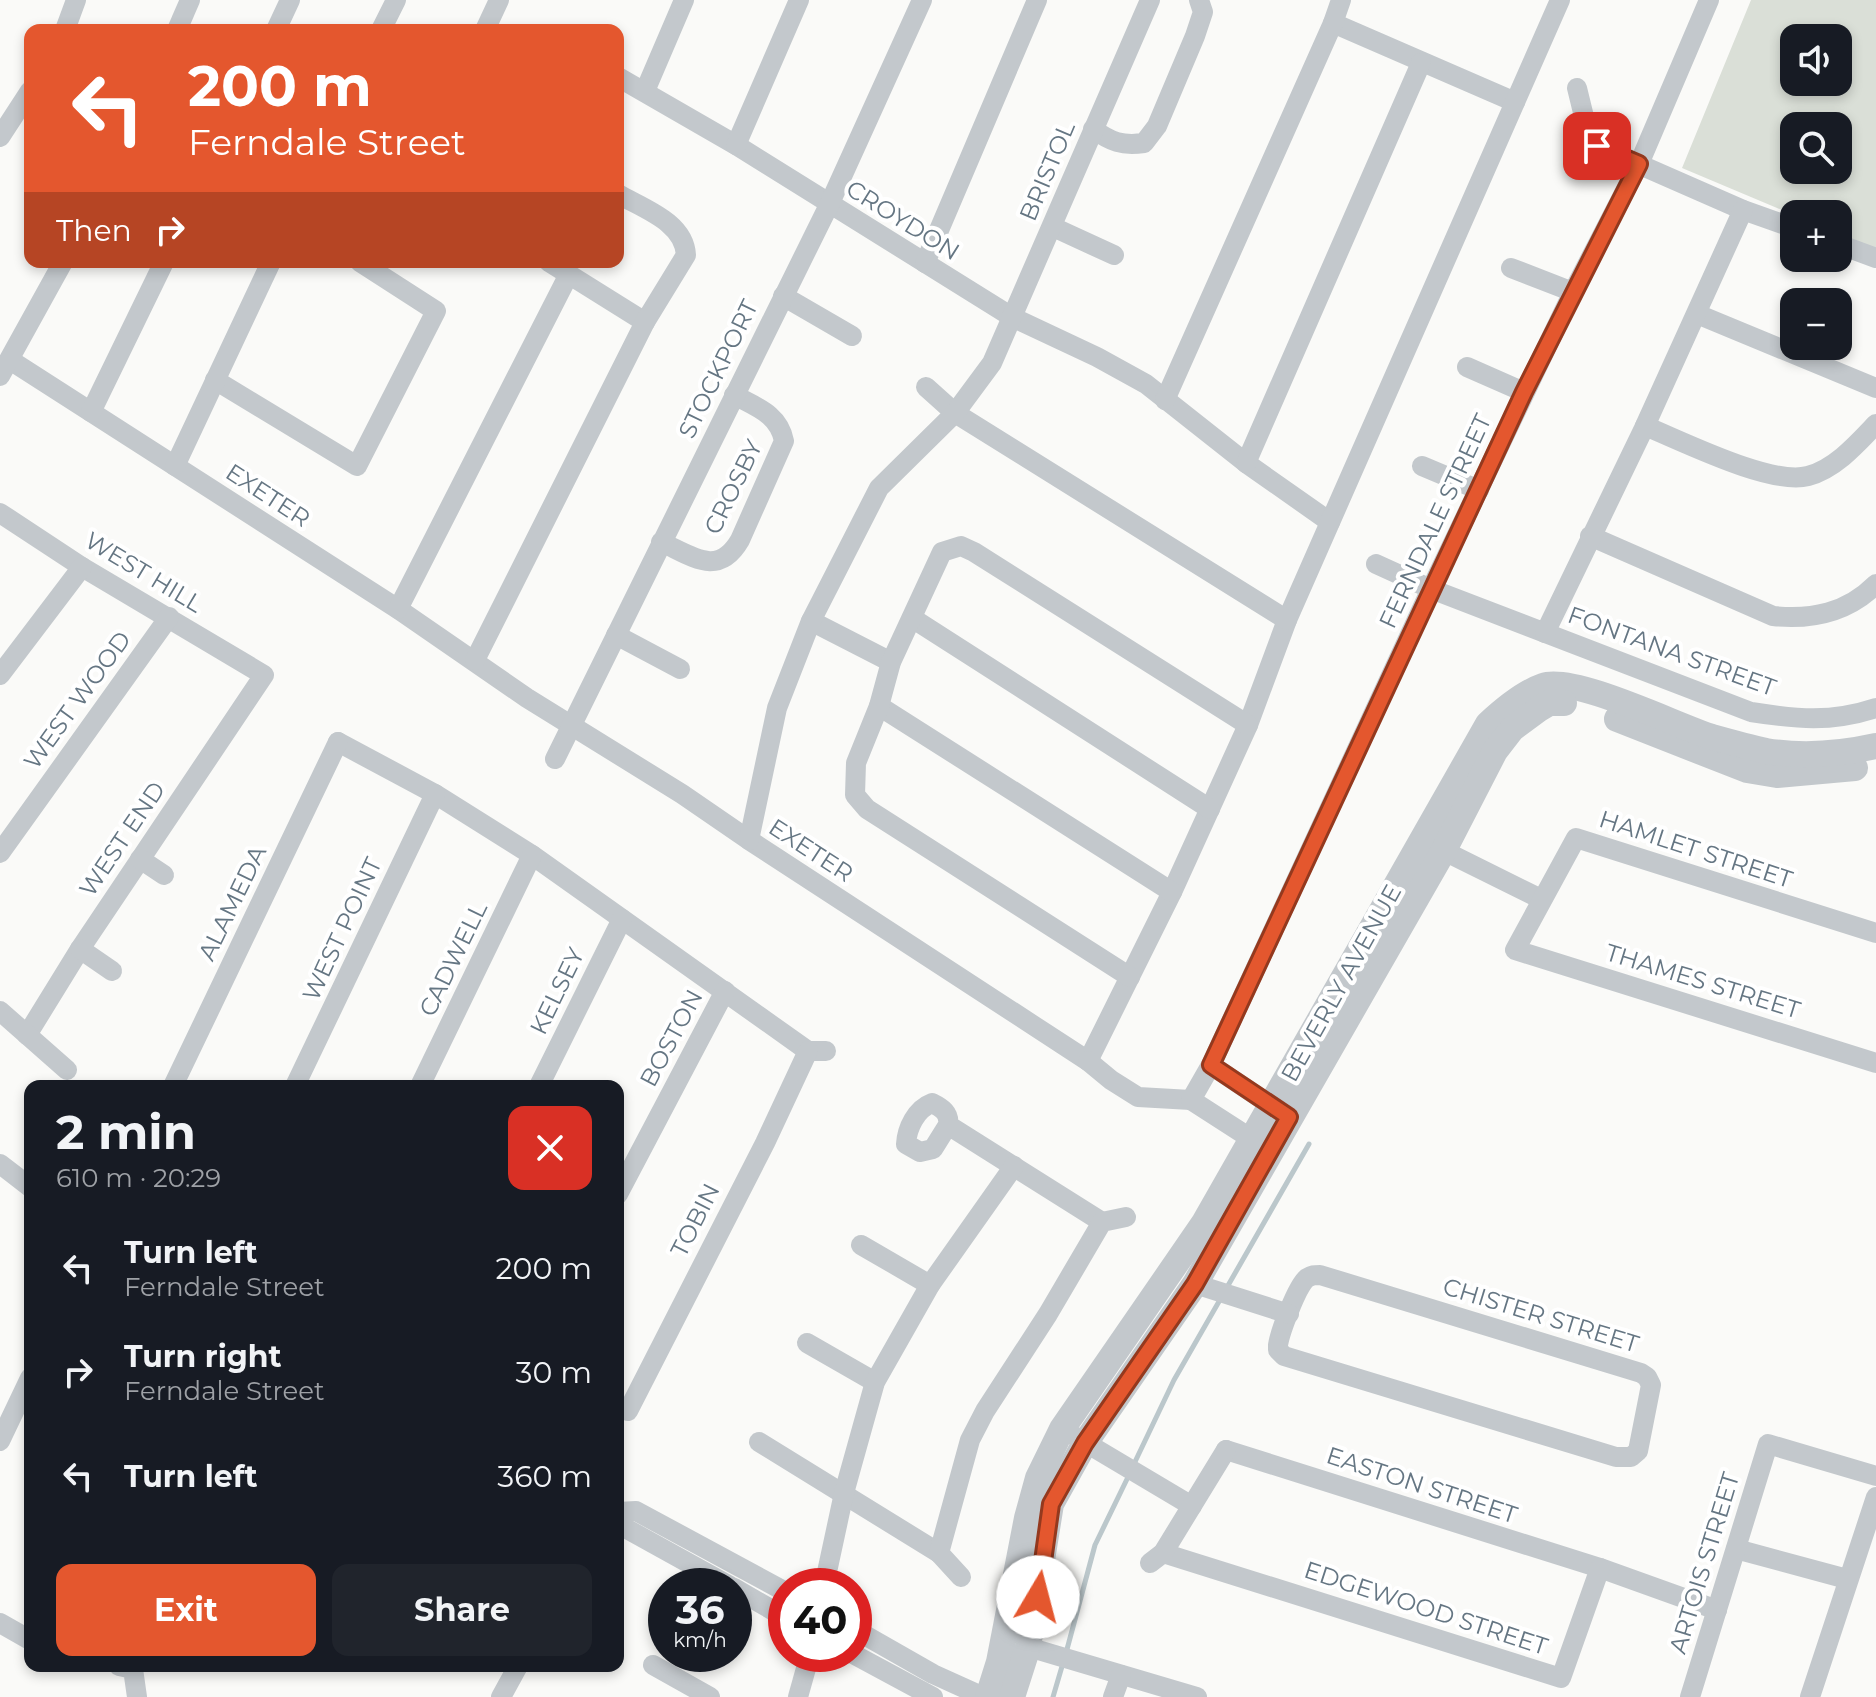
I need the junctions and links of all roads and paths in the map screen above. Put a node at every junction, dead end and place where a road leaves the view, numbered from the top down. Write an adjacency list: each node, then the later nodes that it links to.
1 (76, 0): 16 (street)
2 (190, 0): 17 (street)
3 (290, 0): 18 (street)
4 (396, 0): 19 (street)
5 (499, 0): 20 (street)
6 (684, 0): 24 (street)
7 (799, 0): 29 (street)
8 (922, 0): 32 (street, STOCKPORT)
9 (1037, 0): 39 (street)
10 (1150, 0): 27 (street, BRISTOL)
11 (1199, 0): 27 (street)
12 (1341, 0): 15 (street)
13 (1560, 0): 26 (street)
14 (1709, 0): 30 (street, FERNDALE STREET)
15 (1333, 23): 21 (street); 60 (street)
16 (67, 24)
17 (180, 24)
18 (279, 24)
19 (384, 24)
20 (488, 24)
21 (1421, 63): 26 (street); 65 (street)
22 (624, 80): 24 (street, CROYDON)
23 (1577, 88): 30 (street)
24 (645, 91): 29 (street, CROYDON)
25 (24, 100): 28 (street)
26 (1515, 102): 70 (street)
27 (1093, 129): 35 (street, BRISTOL)
28 (0, 137)
29 (736, 145): 32 (street, CROYDON)
30 (1639, 164): 33 (street); 47 (street, FERNDALE STREET)
31 (624, 198): 51 (street)
32 (829, 205): 39 (street, CROYDON); 48 (street, STOCKPORT)
33 (1743, 210): 34 (street); 49 (street)
34 (1780, 223)
35 (1053, 227): 37 (street); 50 (street, BRISTOL)
36 (1852, 249): 38 (street)
37 (1114, 255)
38 (1876, 258)
39 (925, 263): 50 (street, CROYDON)
40 (60, 268): 53 (street)
41 (161, 268): 61 (street)
42 (268, 268): 55 (street)
43 (369, 268): 55 (street)
44 (559, 268): 46 (street)
45 (1511, 268): 47 (street)
46 (569, 274): 51 (street); 77 (street)
47 (1573, 292): 58 (street, FERNDALE STREET)
48 (783, 296): 52 (street); 59 (street, STOCKPORT)
49 (1697, 314): 57 (street); 64 (street)
50 (1012, 317): 60 (street, CROYDON); 62 (street, BRISTOL)
51 (645, 322): 84 (street)
52 (852, 336)
53 (6, 360): 61 (street, EXETER)
54 (1467, 367): 58 (street)
55 (215, 380): 66 (street)
56 (926, 387): 62 (street)
57 (1876, 388)
58 (1524, 392): 68 (street, FERNDALE STREET)
59 (734, 395): 72 (street, STOCKPORT); 72 (street, CROSBY)
60 (1165, 400): 65 (street, CROYDON)
61 (91, 412): 66 (street, EXETER)
62 (955, 413): 80 (street); 81 (street, BRISTOL)
63 (1876, 424): 64 (street)
64 (1645, 426): 71 (street)
65 (1246, 463): 70 (street, CROYDON)
66 (175, 466): 77 (street, EXETER)
67 (1422, 466): 68 (street)
68 (1479, 490): 76 (street, FERNDALE STREET)
69 (0, 513): 74 (street, WEST HILL)
70 (1330, 522): 80 (street)
71 (1590, 536): 75 (street); 82 (street)
72 (661, 542): 83 (street, STOCKPORT)
73 (1376, 564): 76 (street, FONTANA STREET)
74 (82, 567): 78 (street, WEST HILL); 87 (street)
75 (1876, 584)
76 (1431, 589): 82 (street, FONTANA STREET); 117 (street, FERNDALE STREET)
77 (398, 609): 84 (street, EXETER)
78 (169, 617): 88 (street, WEST HILL); 100 (street, WEST WOOD)
79 (912, 618): 85 (street); 92 (street); 97 (street)
80 (1287, 620): 92 (street)
81 (811, 621): 85 (street); 98 (street, BRISTOL)
82 (1545, 633): 90 (street, FONTANA STREET)
83 (616, 635): 86 (street); 91 (street, STOCKPORT)
84 (475, 660): 91 (street, EXETER)
85 (891, 662): 89 (street)
86 (680, 669)
87 (0, 675)
88 (264, 675): 102 (street, WEST END)
89 (879, 706): 104 (street); 111 (street)
90 (1876, 708)
91 (570, 725): 94 (street, STOCKPORT); 98 (street, EXETER)
92 (1248, 725): 97 (street)
93 (1876, 746): 99 (street, BEVERLY AVENUE)
94 (555, 759)
95 (1876, 764): 99 (street, BEVERLY AVENUE)
96 (435, 794): 101 (street); 119 (street, ALAMEDA); 120 (street, WEST POINT)
97 (1210, 809): 104 (street)
98 (749, 840): 115 (street, EXETER)
99 (1433, 845): 105 (street); 124 (street, BEVERLY AVENUE)
100 (0, 853)
101 (532, 855): 106 (street); 121 (street, CADWELL)
102 (140, 859): 103 (street); 108 (street, WEST END)
103 (164, 875)
104 (1172, 892): 111 (street)
105 (1541, 899): 107 (street, HAMLET STREET); 109 (street, HAMLET STREET)
106 (622, 919): 112 (street); 122 (street, KELSEY)
107 (1876, 933)
108 (80, 949): 110 (street); 114 (street, WEST END)
109 (1515, 950): 116 (street, THAMES STREET)
110 (112, 971)
111 (1130, 977): 115 (street)
112 (725, 991): 129 (street, BOSTON); 140 (street, TOBIN)
113 (0, 1011): 114 (street)
114 (27, 1035): 118 (street)
115 (1088, 1061): 123 (street, EXETER)
116 (1876, 1063)
117 (1211, 1065): 123 (street, FERNDALE STREET); 124 (street)
118 (67, 1070)
119 (176, 1080)
120 (298, 1080)
121 (423, 1080)
122 (542, 1080)
123 (1191, 1100): 126 (street)
124 (1280, 1112): 126 (street, BEVERLY AVENUE)
125 (948, 1125): 127 (street)
126 (1261, 1145): 135 (street, BEVERLY AVENUE); 141 (street, BEVERLY AVENUE)
127 (1014, 1166): 132 (street); 134 (street)
128 (3, 1174): 130 (street)
129 (624, 1183)
130 (24, 1184)
131 (1126, 1217): 132 (street)
132 (1102, 1222): 152 (street)
133 (861, 1245): 134 (street)
134 (930, 1285): 138 (street)
135 (1204, 1287): 136 (street); 144 (street, BEVERLY AVENUE)
136 (1289, 1314): 136 (street, CHISTER STREET)
137 (807, 1343): 138 (street)
138 (875, 1382): 146 (street)
139 (24, 1391): 142 (street)
140 (627, 1416)
141 (1062, 1429): 144 (street); 177 (street, BEVERLY AVENUE)
142 (0, 1441)
143 (759, 1442): 146 (street)
144 (1085, 1443): 148 (street); 164 (street, BEVERLY AVENUE)
145 (1876, 1476): 151 (street, ARTOIS STREET)
146 (844, 1493): 152 (street); 155 (street)
147 (1876, 1497): 158 (street)
148 (1192, 1506): 153 (street, EASTON STREET); 156 (street, EASTON STREET)
149 (624, 1512): 159 (street)
150 (624, 1527): 154 (street)
151 (1736, 1549): 158 (street); 160 (street, ARTOIS STREET)
152 (939, 1553): 157 (street)
153 (1156, 1558): 156 (street, EDGEWOOD STREET)
154 (698, 1568)
155 (828, 1568)
156 (1600, 1568): 160 (street, EASTON STREET)
157 (961, 1577)
158 (1847, 1579): 182 (street)
159 (768, 1582)
160 (1717, 1610): 181 (street, ARTOIS STREET)
161 (0, 1623): 162 (street)
162 (24, 1633)
163 (872, 1639): 177 (street)
164 (1040, 1650): 170 (street); 178 (street, BEVERLY AVENUE)
165 (872, 1664): 176 (street)
166 (130, 1672): 172 (street)
167 (515, 1672): 173 (street)
168 (662, 1672): 171 (street)
169 (805, 1672): 175 (street)
170 (1121, 1675): 179 (street); 180 (street)
171 (686, 1691): 174 (street)
172 (137, 1697)
173 (501, 1697)
174 (710, 1697)
175 (798, 1697)
176 (933, 1697)
177 (986, 1697)
178 (1012, 1697)
179 (1113, 1697)
180 (1197, 1697)
181 (1690, 1697)
182 (1810, 1697)

